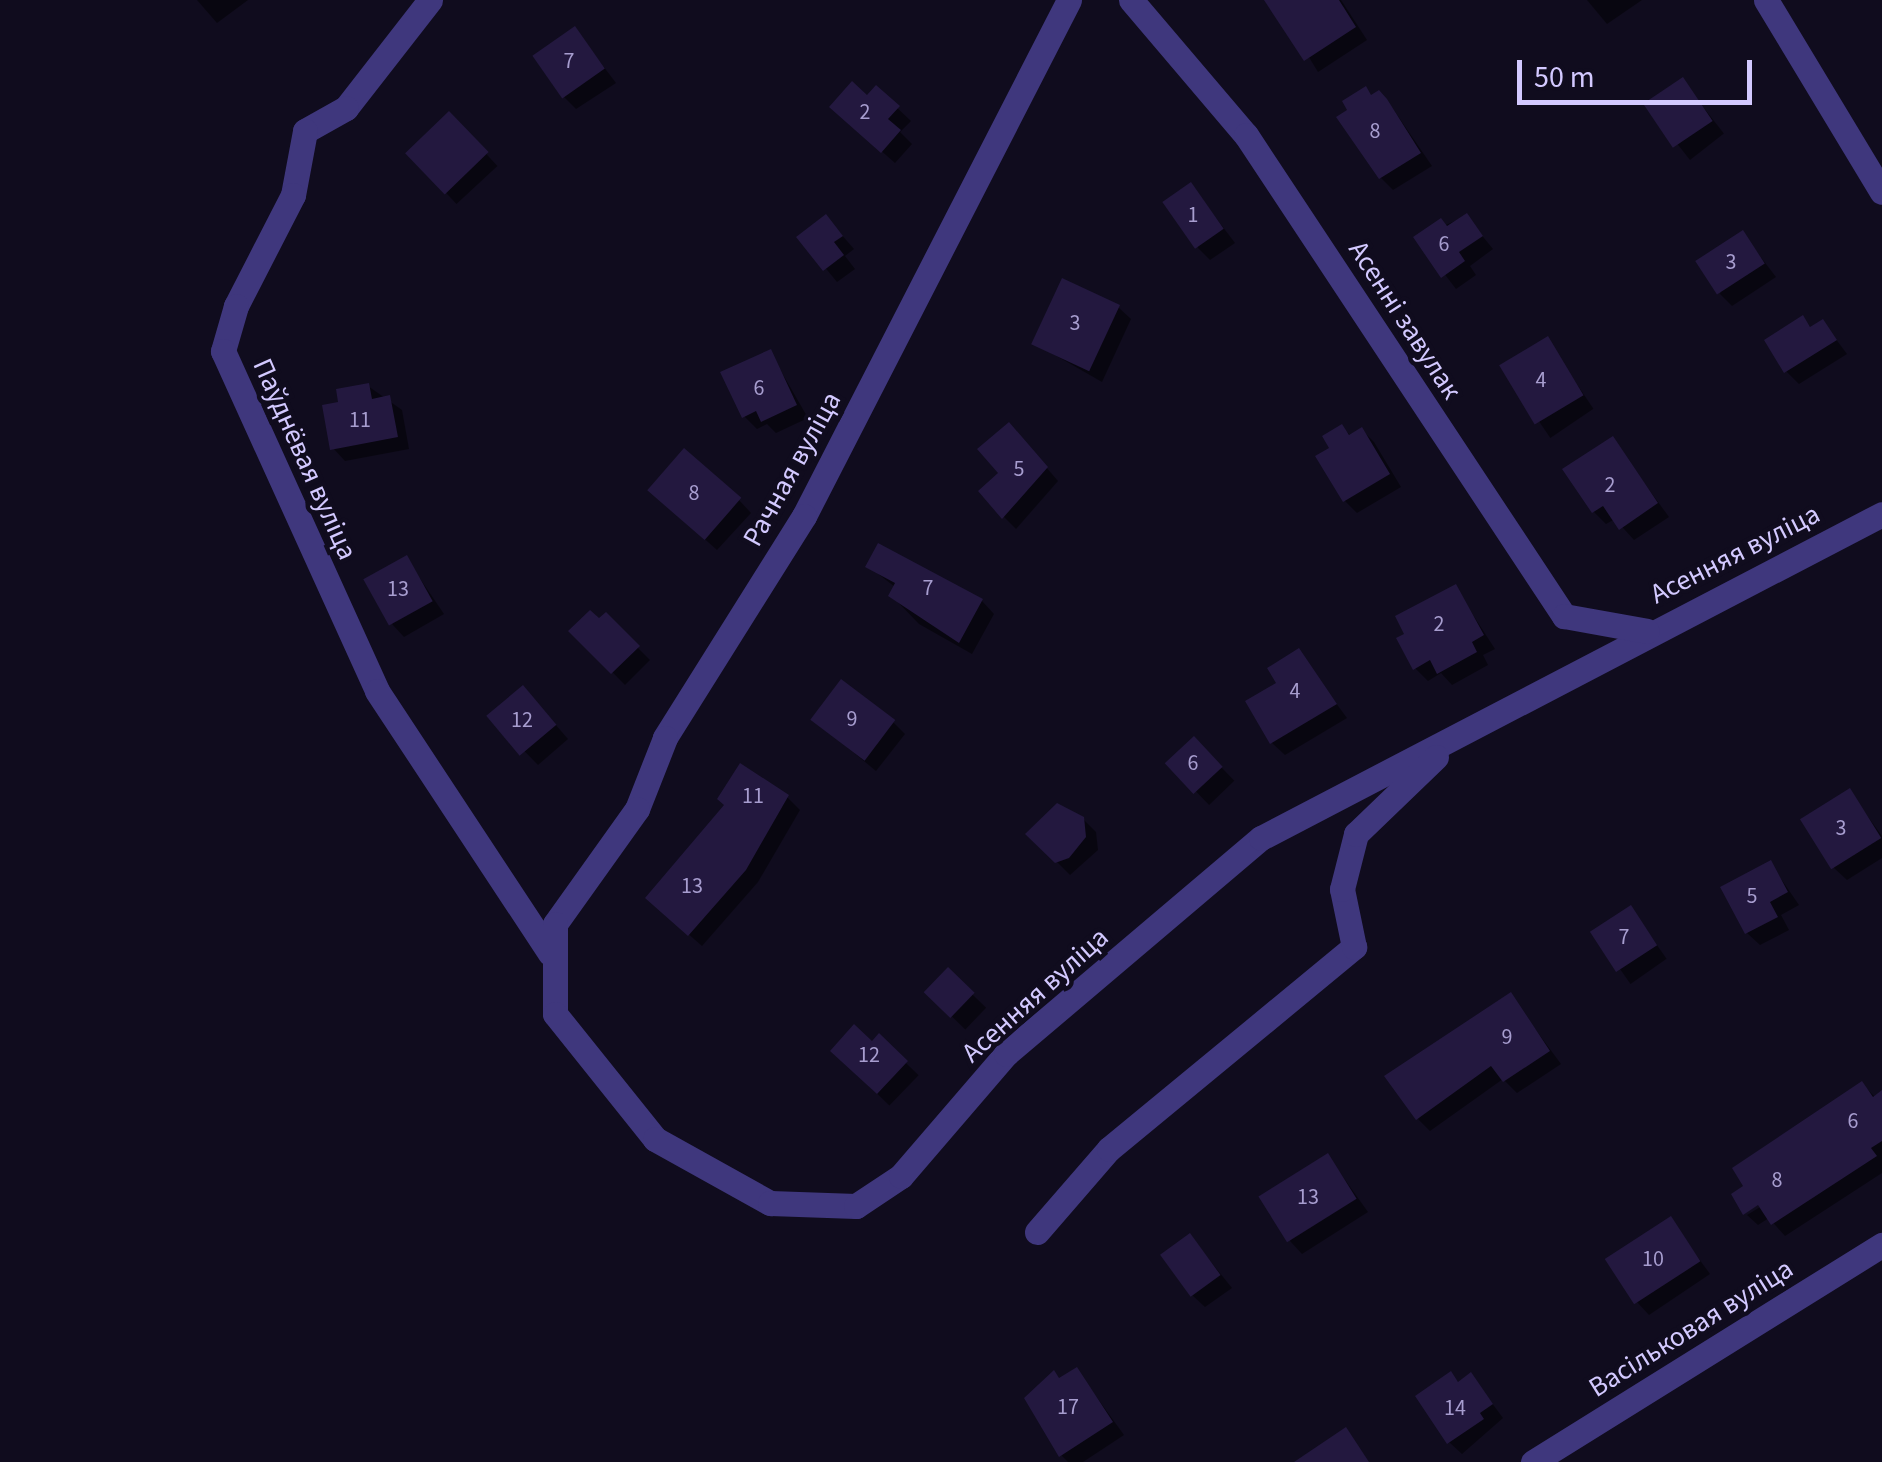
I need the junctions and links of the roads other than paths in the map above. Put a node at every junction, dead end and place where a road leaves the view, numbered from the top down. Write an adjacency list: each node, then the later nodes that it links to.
1 (430, 0): 9 (street, Паўднёвая вуліца)
2 (1069, 0): 9 (street, Рачная вуліца)
3 (1131, 0): 7 (street, Асенні завулак)
4 (1766, 0): 5 (street)
5 (1879, 186)
6 (1882, 514): 7 (street, Асенняя вуліца)
7 (1648, 631): 8 (street, Асенняя вуліца)
8 (1458, 737): 9 (street, Асенняя вуліца); 10 (street, Асенняя вуліца)
9 (550, 953)
10 (1037, 1232)
11 (1882, 1245): 12 (street, Васільковая вуліца)
12 (1533, 1462)

